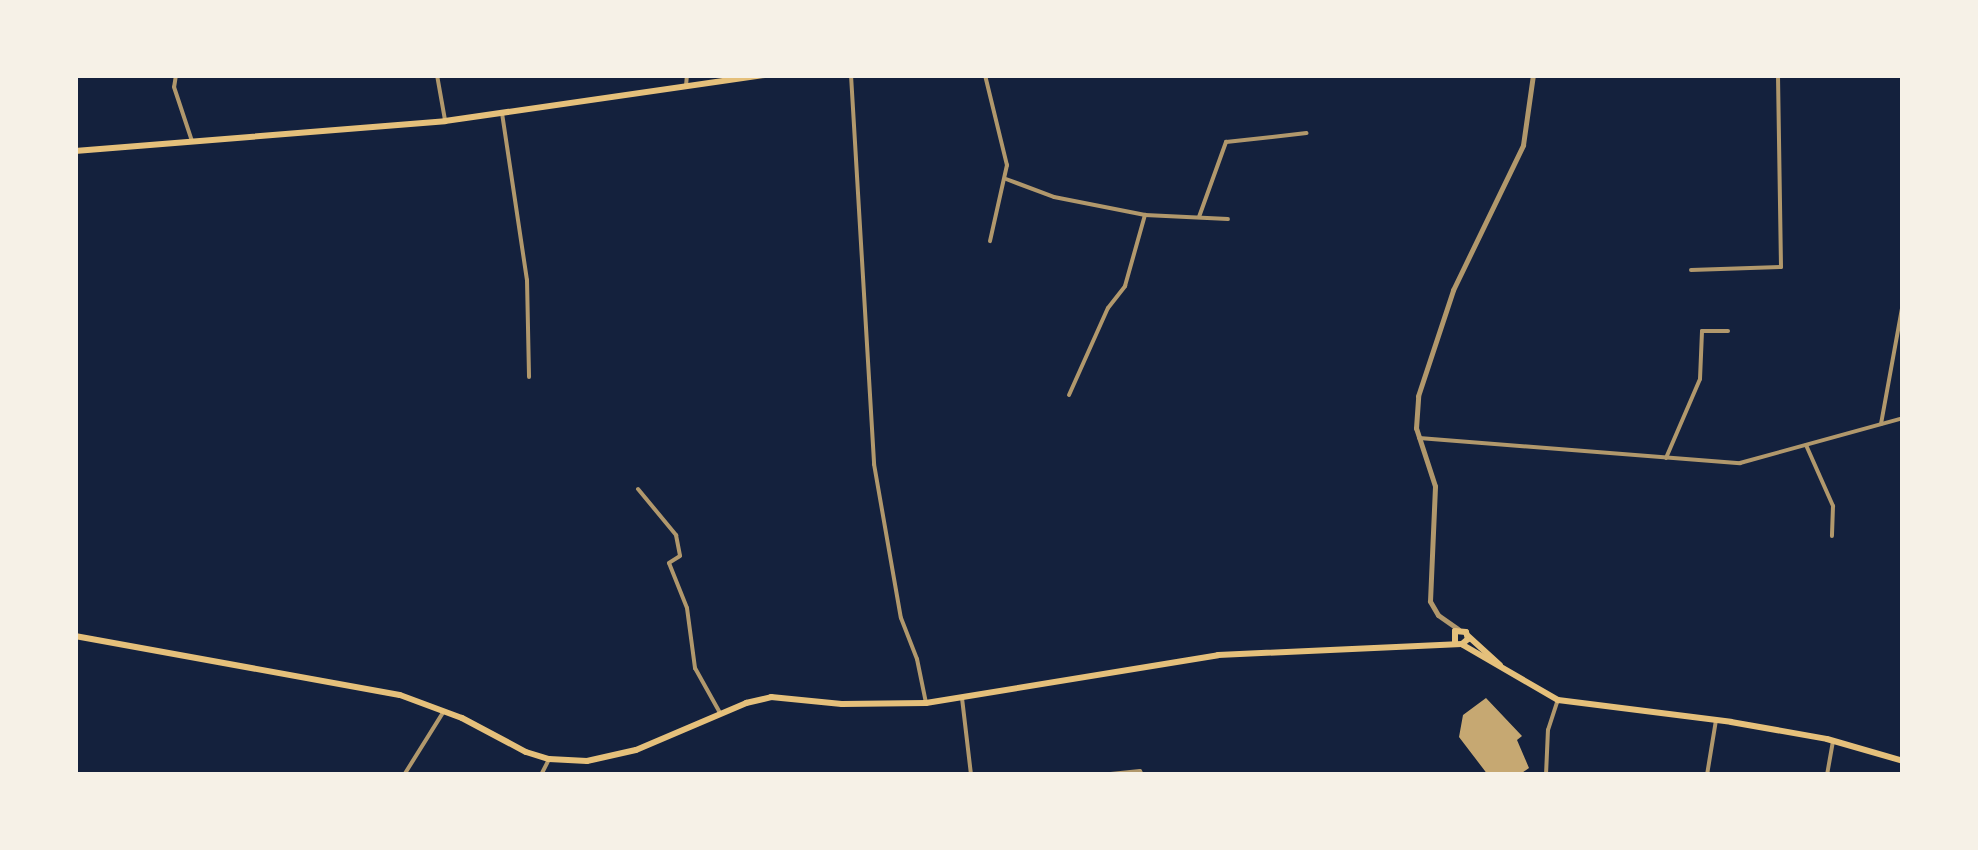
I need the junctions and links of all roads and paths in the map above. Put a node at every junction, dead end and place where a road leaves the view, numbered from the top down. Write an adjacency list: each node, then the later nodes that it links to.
1 (176, 75): 13 (street)
2 (437, 75): 11 (street)
3 (687, 75): 9 (street)
4 (765, 75): 9 (main road)
5 (851, 75): 37 (street)
6 (985, 75): 15 (street)
7 (1534, 75): 27 (street)
8 (1778, 75): 20 (street)
9 (686, 86): 10 (main road)
10 (502, 113): 11 (main road); 23 (street)
11 (445, 121): 13 (main road)
12 (1307, 133): 17 (street)
13 (192, 141): 14 (main road)
14 (75, 151)
15 (1006, 179): 16 (street); 19 (street)
16 (1145, 215): 17 (street); 24 (street)
17 (1199, 216): 18 (street)
18 (1228, 219)
19 (990, 240)
20 (1691, 270)
21 (1903, 303): 26 (street)
22 (1728, 331): 29 (street)
23 (529, 377)
24 (1069, 396)
25 (1903, 418): 26 (street)
26 (1880, 424): 28 (street)
27 (1420, 438): 29 (street); 33 (street)
28 (1806, 445): 29 (street); 31 (street)
29 (1666, 458)
30 (638, 489): 39 (street)
31 (1832, 536)
32 (75, 636): 38 (main road)
33 (1456, 637): 34 (main road); 34 (main road); 35 (main road)
34 (1501, 666): 36 (main road)
35 (962, 698): 37 (main road); 44 (street)
36 (1558, 700): 40 (main road); 49 (street)
37 (926, 703): 39 (main road)
38 (444, 711): 42 (main road); 45 (street)
39 (721, 714): 42 (main road)
40 (1716, 720): 41 (main road); 50 (street)
41 (1833, 741): 43 (main road); 51 (street)
42 (550, 759): 46 (street)
43 (1903, 760)
44 (973, 774)
45 (404, 775)
46 (541, 775)
47 (1101, 775): 48 (street)
48 (1142, 775)
49 (1546, 775)
50 (1707, 775)
51 (1827, 775)

